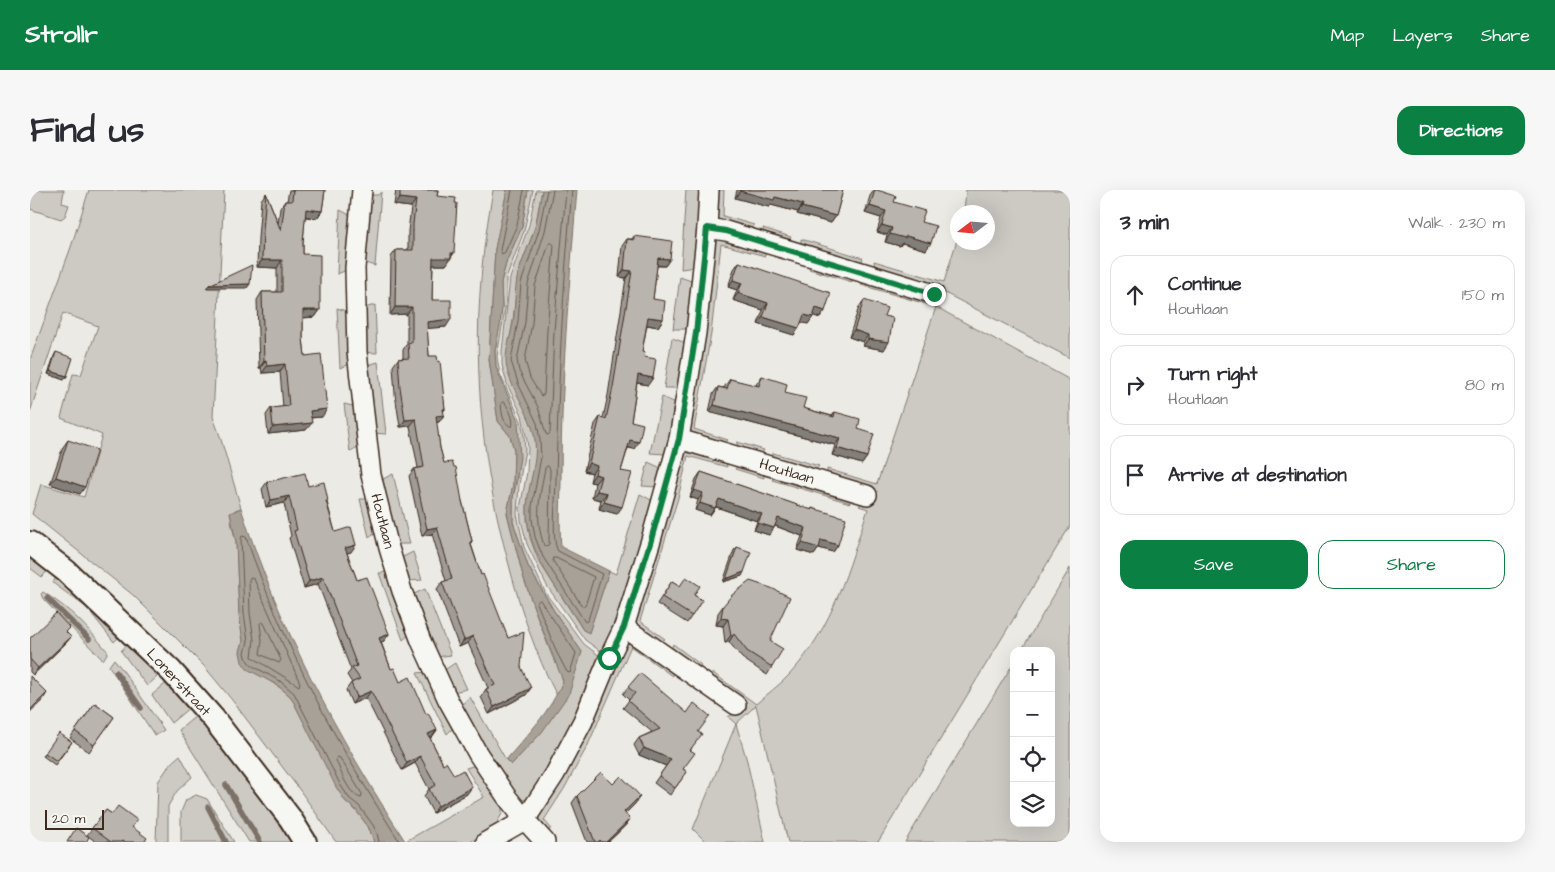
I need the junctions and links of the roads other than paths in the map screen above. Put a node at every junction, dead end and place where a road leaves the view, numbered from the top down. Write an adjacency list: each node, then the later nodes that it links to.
1 (362, 190): 10 (street, Houtlaan)
2 (709, 190): 3 (street)
3 (707, 228): 4 (street); 5 (street)
4 (934, 294)
5 (679, 439): 6 (street, Houtlaan); 8 (street)
6 (867, 495)
7 (30, 543): 11 (street, Lonerstraat)
8 (624, 627): 9 (street); 10 (street)
9 (736, 705)
10 (525, 820): 12 (street); 13 (street, Houtlaan)
11 (305, 842)
12 (486, 842)
13 (545, 842)

